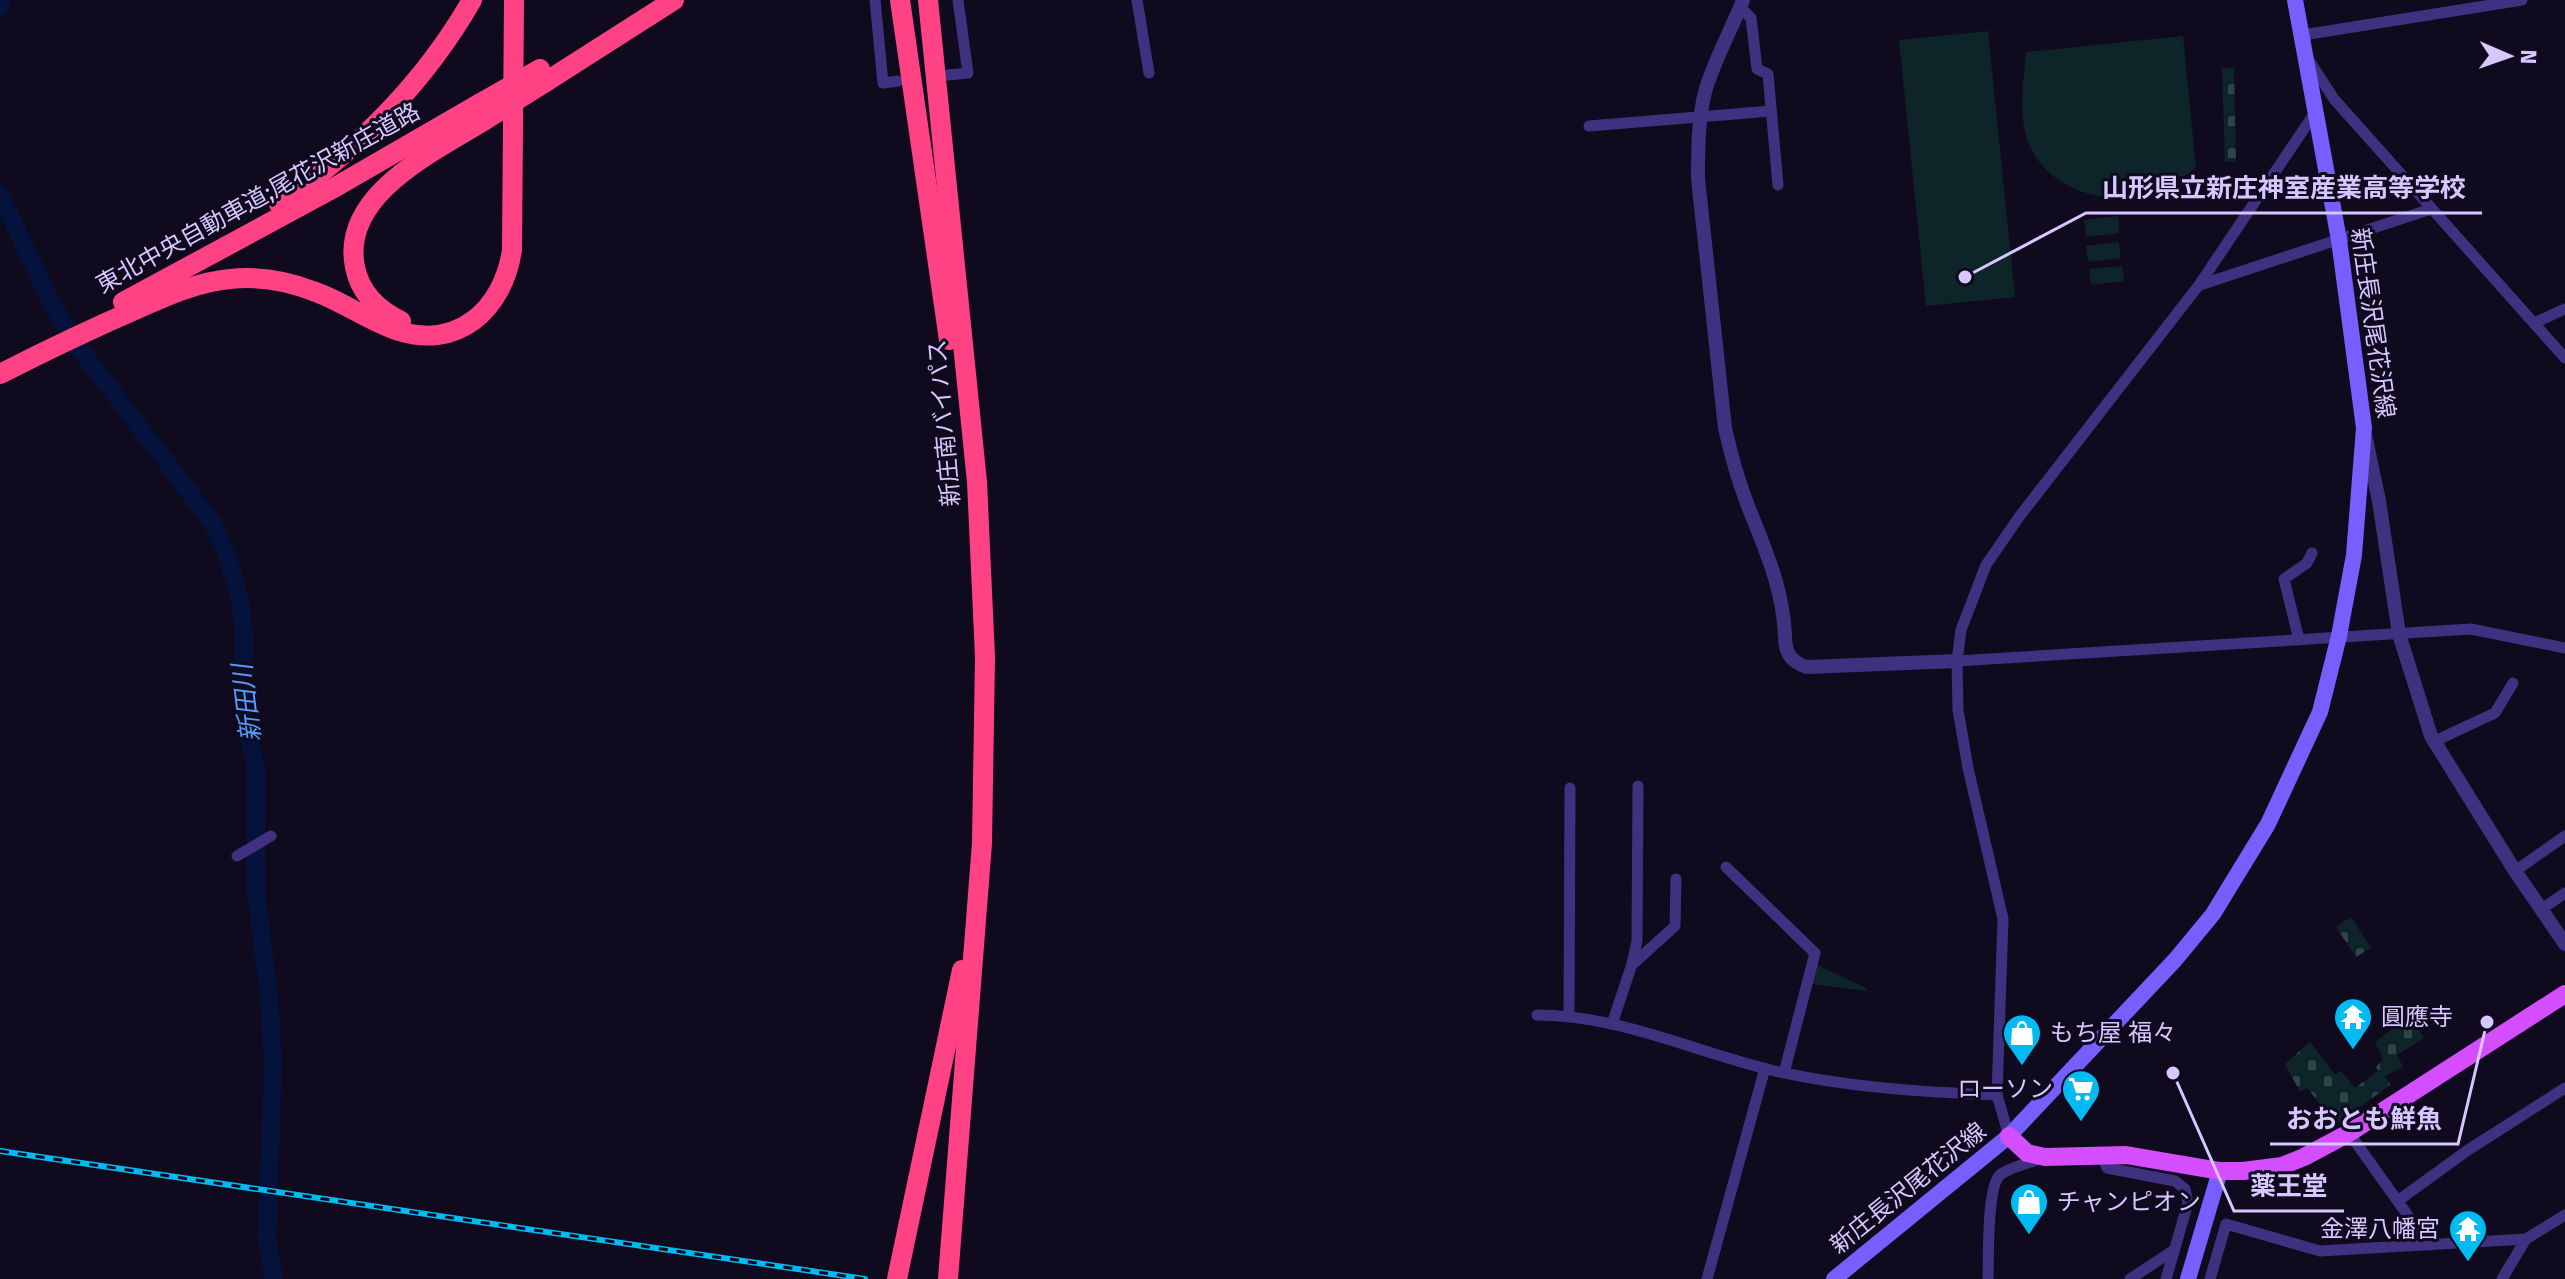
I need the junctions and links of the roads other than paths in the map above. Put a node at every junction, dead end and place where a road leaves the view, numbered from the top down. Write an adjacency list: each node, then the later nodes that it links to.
1 (472, 0): 30 (highway)
2 (506, 0): 23 (highway)
3 (514, 0): 32 (highway)
4 (664, 0): 19 (highway)
5 (674, 0): 19 (highway)
6 (875, 0): 20 (street)
7 (900, 0): 37 (highway)
8 (928, 0): 37 (highway)
9 (943, 0): 37 (highway)
10 (958, 0): 18 (street)
11 (1137, 0): 17 (street)
12 (2295, 0): 15 (main road, 新庄長沢尾花沢線)
13 (2522, 0): 15 (street)
14 (1742, 3): 22 (street); 24 (street)
15 (2303, 35): 16 (main road, 新庄長沢尾花沢線)
16 (2305, 54): 21 (main road, 新庄長沢尾花沢線); 27 (street)
17 (1149, 73)
18 (948, 75)
19 (542, 76): 23 (highway, bridge)
20 (898, 81)
21 (2316, 110): 28 (main road, 新庄長沢尾花沢線); 29 (street)
22 (1771, 111): 24 (street); 26 (street)
23 (482, 112): 30 (highway, 東北中央自動車道;尾花沢新庄道路)
24 (1703, 116): 25 (street); 43 (street)
25 (1589, 126)
26 (1778, 185)
27 (2431, 209): 28 (street); 33 (street)
28 (2339, 240): 29 (street); 36 (main road, 新庄長沢尾花沢線)
29 (2199, 285): 43 (street)
30 (127, 300): 32 (highway, 東北中央自動車道;尾花沢新庄道路)
31 (2565, 309): 33 (street)
32 (108, 316): 35 (highway)
33 (2534, 323): 34 (street)
34 (2565, 358)
35 (0, 371)
36 (2364, 428): 39 (street); 40 (main road, 新庄長沢尾花沢線)
37 (974, 482): 50 (highway, 新庄南バイパス)
38 (2312, 553): 41 (street)
39 (2399, 634): 40 (street); 42 (street); 45 (street)
40 (2339, 636): 41 (street); 68 (main road, 新庄長沢尾花沢線)
41 (2299, 640): 43 (street)
42 (2565, 648)
43 (1957, 661): 66 (street)
44 (2513, 683): 45 (street)
45 (2435, 741): 53 (street)
46 (1638, 786): 58 (street)
47 (1570, 788): 61 (street)
48 (271, 836): 51 (street)
49 (2565, 836): 53 (street)
50 (979, 843): 77 (highway); 78 (highway)
51 (237, 856)
52 (1726, 867): 64 (street)
53 (2515, 871): 56 (street)
54 (1676, 879): 58 (street)
55 (2565, 893): 56 (street)
56 (2543, 908): 57 (street)
57 (2565, 944)
58 (1632, 964): 62 (street)
59 (2565, 994): 67 (main road)
60 (1537, 1015): 61 (street)
61 (1569, 1015): 62 (street)
62 (1612, 1024): 63 (street)
63 (1765, 1068): 64 (street); 79 (street)
64 (1784, 1073): 66 (street)
65 (2565, 1088): 72 (street)
66 (1997, 1095): 68 (street)
67 (2349, 1133): 71 (main road); 72 (street)
68 (2009, 1136): 70 (main road); 80 (main road, 新庄長沢尾花沢線)
69 (2101, 1155): 70 (main road); 71 (main road); 76 (street)
70 (2045, 1157): 81 (street)
71 (2220, 1171): 84 (main road)
72 (2399, 1200): 75 (street)
73 (2565, 1215): 74 (street)
74 (2526, 1239): 75 (street); 86 (street)
75 (2429, 1245): 85 (street)
76 (2174, 1250): 82 (street); 83 (street)
77 (899, 1269)
78 (948, 1272)
79 (1707, 1279)
80 (1834, 1279)
81 (1988, 1279)
82 (2130, 1279)
83 (2166, 1279)
84 (2188, 1279)
85 (2210, 1279)
86 (2502, 1279)

